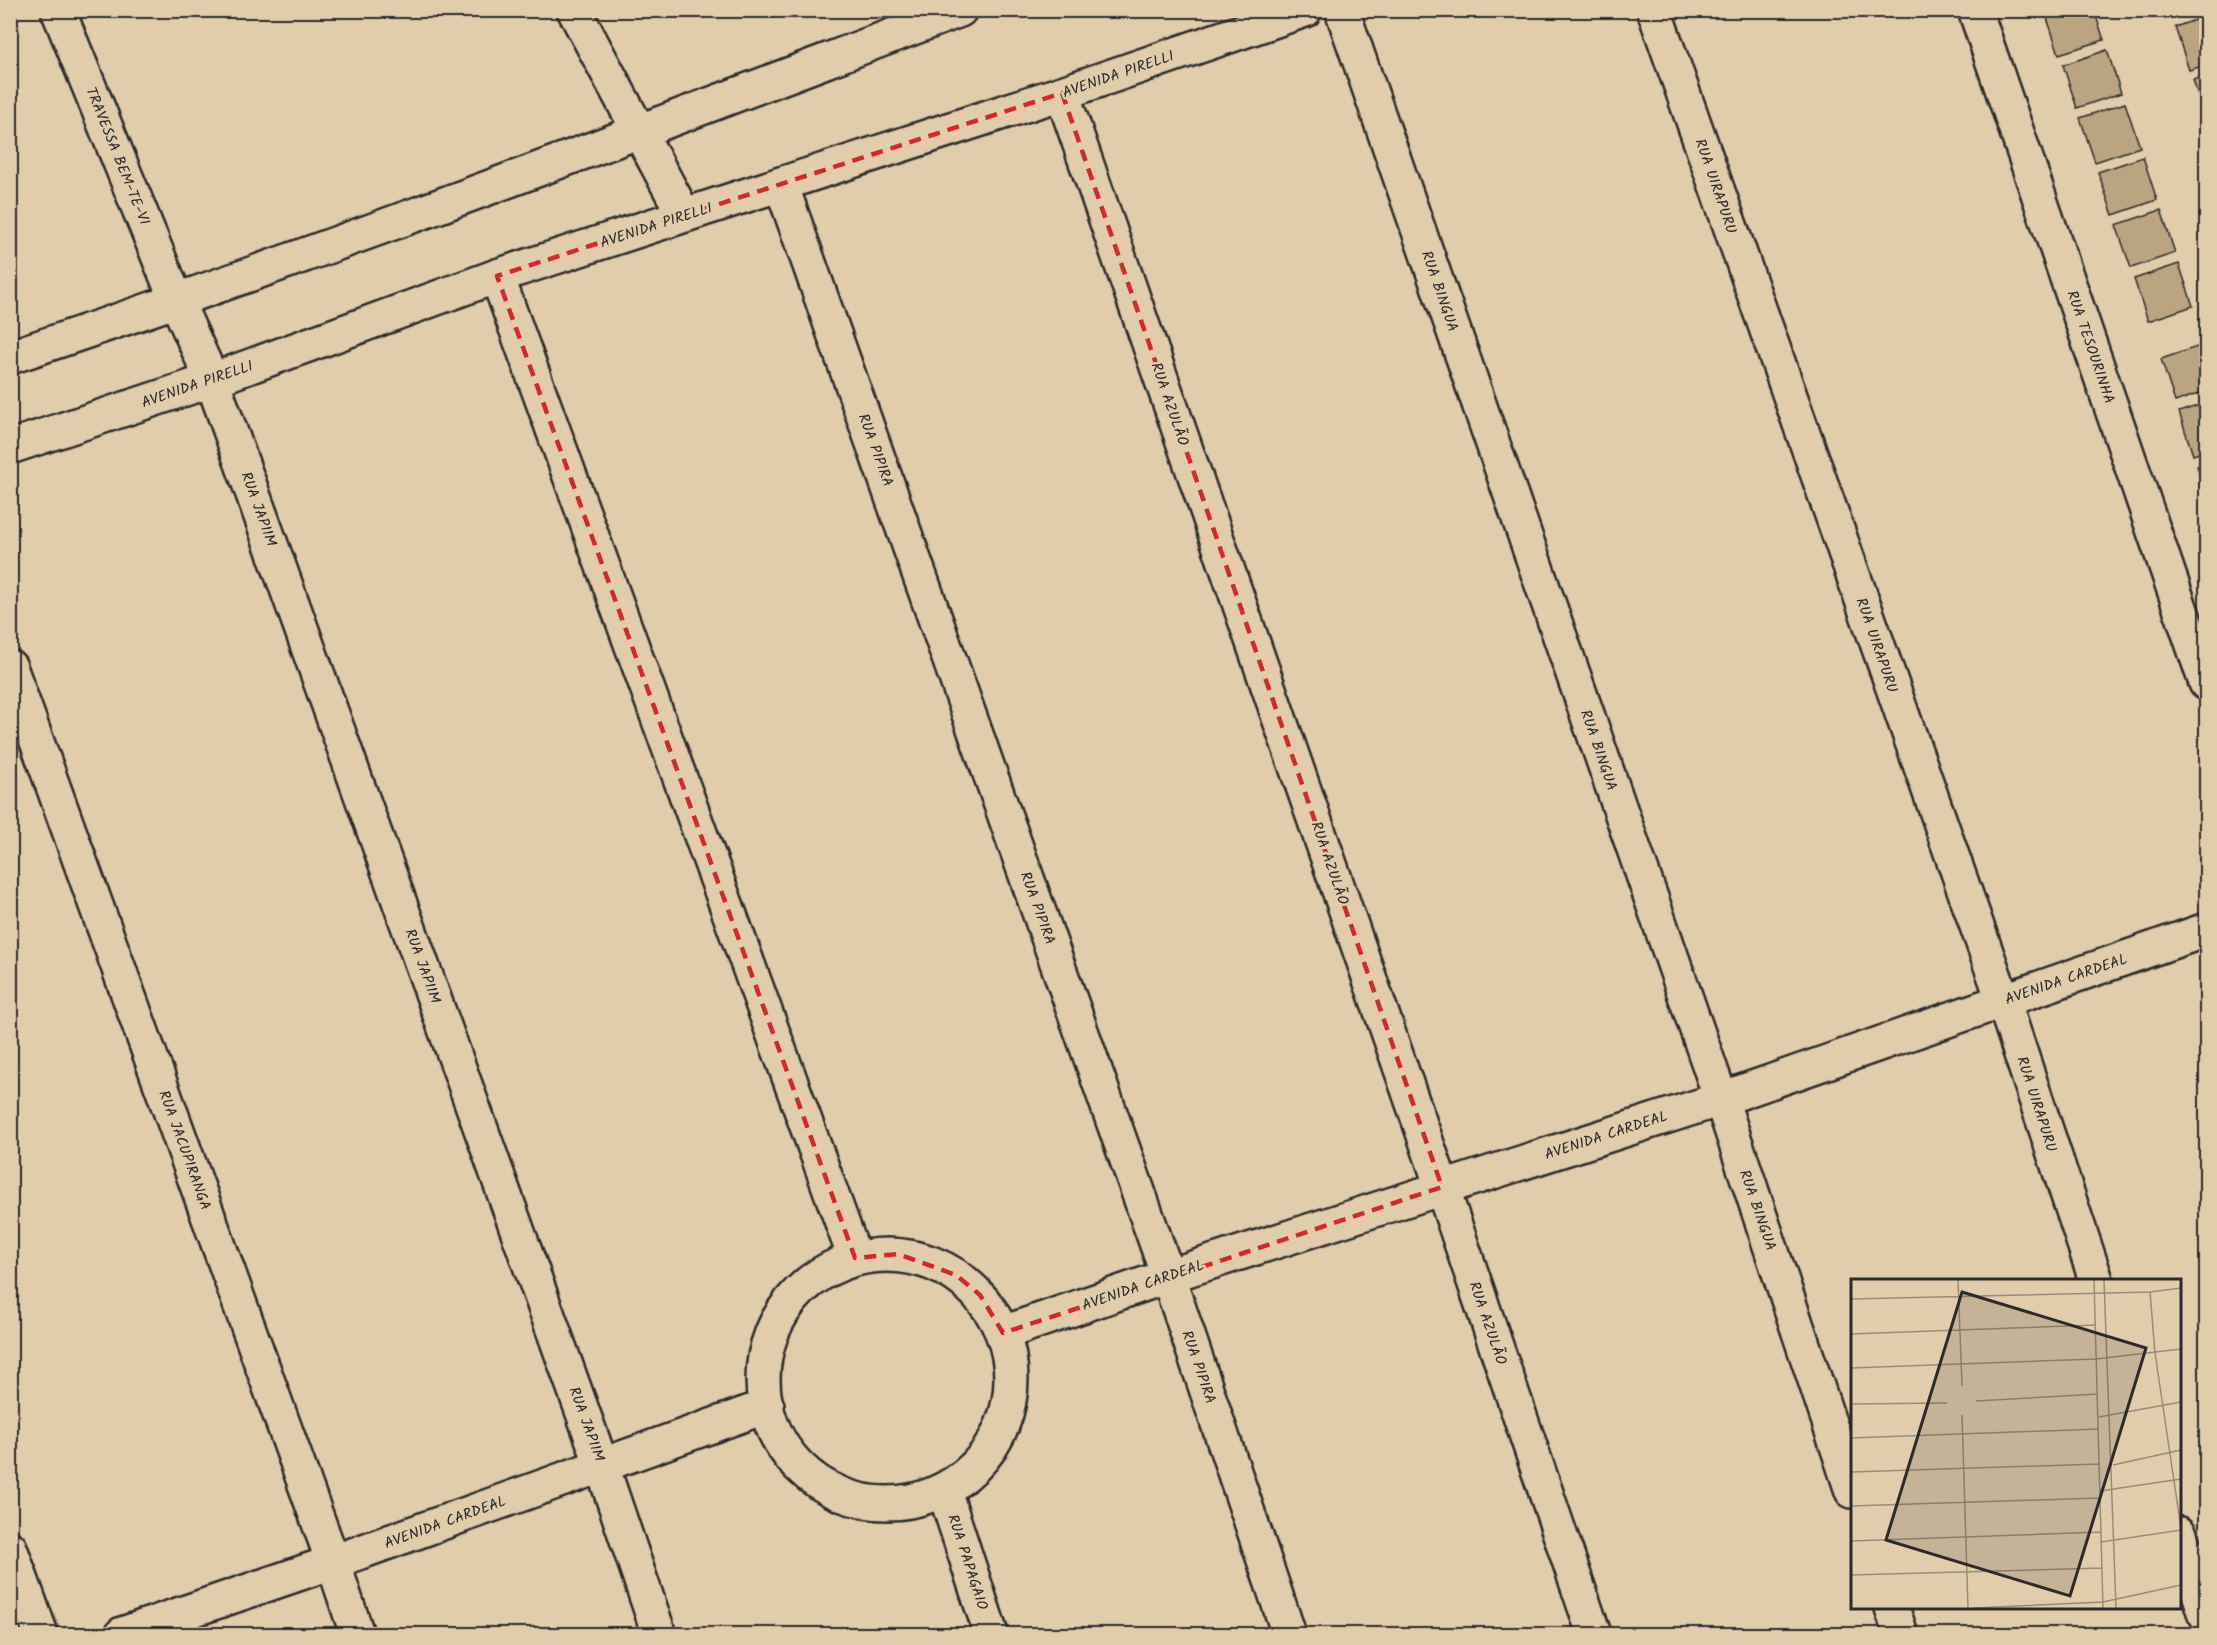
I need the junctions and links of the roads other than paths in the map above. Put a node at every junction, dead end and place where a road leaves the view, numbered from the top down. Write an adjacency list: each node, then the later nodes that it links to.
1 (58, 10): 13 (street, TRAVESSA BEM-TE-VI)
2 (574, 10): 9 (street)
3 (960, 10): 9 (street)
4 (1342, 10): 21 (street, RUA BINGUA)
5 (1653, 10): 20 (street, RUA UIRAPURU)
6 (1975, 10): 18 (street, RUA TESOURINHA)
7 (1288, 13): 8 (street, AVENIDA PIRELLI)
8 (1062, 93): 10 (street, AVENIDA PIRELLI); 22 (street, RUA AZULÃO)
9 (639, 132): 11 (street); 13 (street)
10 (781, 184): 11 (street, AVENIDA PIRELLI); 24 (street, RUA PIPIRA)
11 (684, 215): 12 (street, AVENIDA PIRELLI)
12 (497, 276): 15 (street, AVENIDA PIRELLI); 23 (street)
13 (177, 302): 14 (street); 15 (street, RUA JAPIIM)
14 (10, 357)
15 (212, 380): 16 (street, AVENIDA PIRELLI); 28 (street, RUA JAPIIM)
16 (10, 447)
17 (10, 666): 33 (street, RUA JACUPIRANGA)
18 (2206, 682)
19 (2206, 930): 20 (street, AVENIDA CARDEAL)
20 (2003, 1000): 21 (street, AVENIDA CARDEAL); 25 (street, RUA UIRAPURU)
21 (1721, 1099): 22 (street, AVENIDA CARDEAL); 29 (street, RUA BINGUA)
22 (1442, 1187): 24 (street, AVENIDA CARDEAL); 42 (street, RUA AZULÃO)
23 (855, 1257): 26 (street); 27 (street)
24 (1168, 1276): 26 (street, AVENIDA CARDEAL); 41 (street, RUA PIPIRA)
25 (2095, 1279)
26 (1003, 1333): 30 (street)
27 (767, 1406): 28 (street, AVENIDA CARDEAL); 30 (street)
28 (602, 1466): 33 (street, AVENIDA CARDEAL); 39 (street, RUA JAPIIM)
29 (1851, 1488)
30 (944, 1490): 40 (street, RUA PAPAGAIO)
31 (2181, 1537): 35 (street)
32 (10, 1548): 36 (street)
33 (333, 1562): 37 (street, AVENIDA CARDEAL); 38 (street, RUA JACUPIRANGA)
34 (1892, 1609): 43 (street)
35 (2206, 1616)
36 (40, 1635)
37 (122, 1635)
38 (357, 1635)
39 (659, 1635)
40 (992, 1635)
41 (1289, 1635)
42 (1594, 1635)
43 (1901, 1635)

